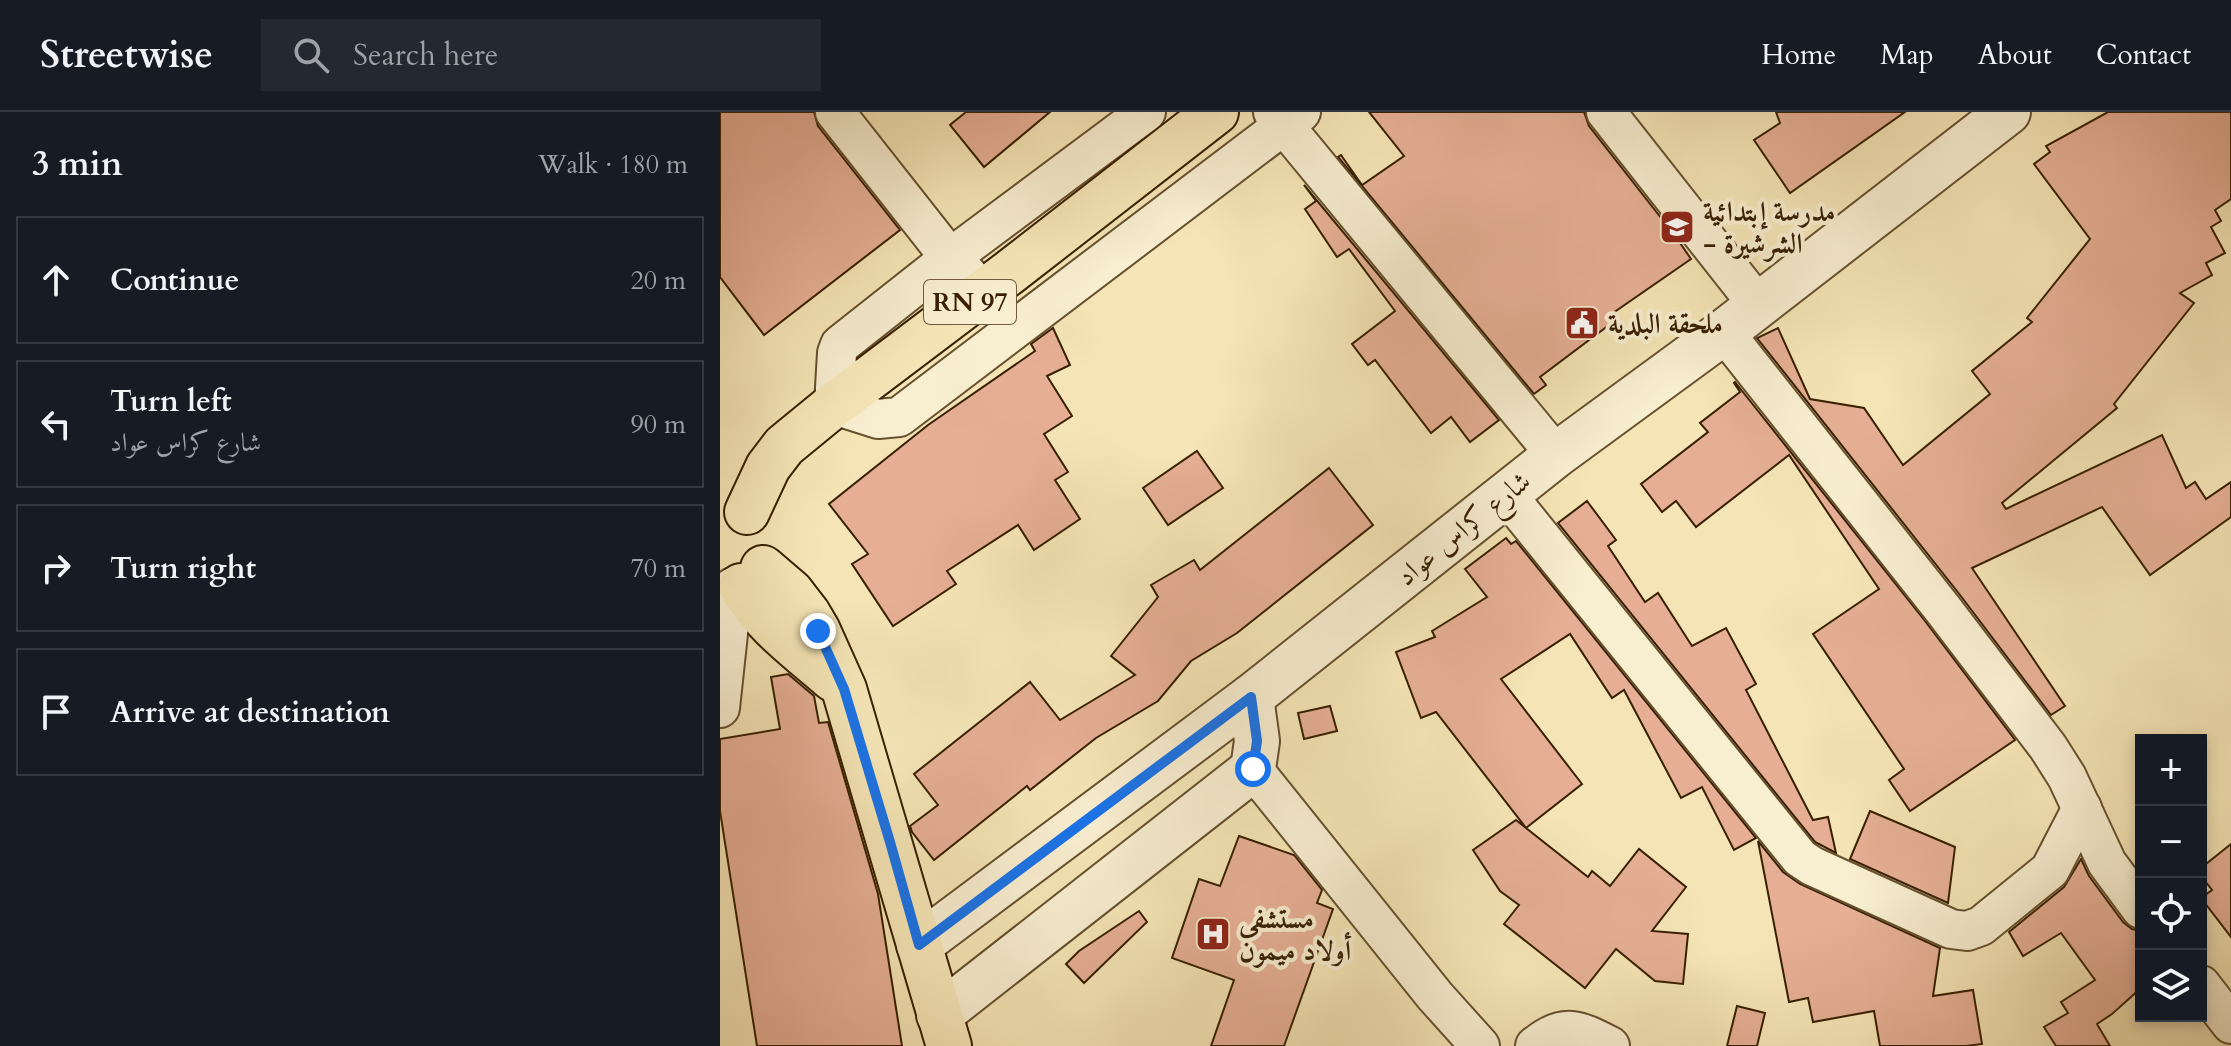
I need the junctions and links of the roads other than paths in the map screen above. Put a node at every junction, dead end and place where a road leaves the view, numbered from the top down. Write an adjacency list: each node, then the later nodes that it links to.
1 (835, 112): 7 (street)
2 (1146, 112): 7 (street)
3 (1216, 112): 8 (main road, RN 97)
4 (1606, 112): 9 (street)
5 (2008, 112): 9 (street, شارع كراس عواد)
6 (1286, 116): 11 (street); 12 (street)
7 (950, 258): 8 (street); 11 (street)
8 (984, 290): 11 (main road, RN 97)
9 (1758, 305): 10 (street, شارع كراس عواد)
10 (1724, 332): 12 (street, شارع كراس عواد); 19 (street)
11 (834, 405): 14 (main road, RN 97)
12 (1556, 455): 13 (street, شارع كراس عواد)
13 (1506, 494): 16 (street, شارع كراس عواد); 19 (street)
14 (727, 508): 15 (main road)
15 (740, 582): 17 (street); 21 (main road)
16 (1251, 697): 18 (street); 21 (street, شارع كراس عواد)
17 (720, 708)
18 (1253, 769): 24 (street); 25 (street)
19 (2082, 808): 20 (street)
20 (2135, 901)
21 (919, 945): 24 (main road)
22 (2207, 993): 23 (street)
23 (2231, 1024)
24 (944, 1030)
25 (1480, 1046)
26 (1535, 1046): 27 (street)
27 (1610, 1046)

